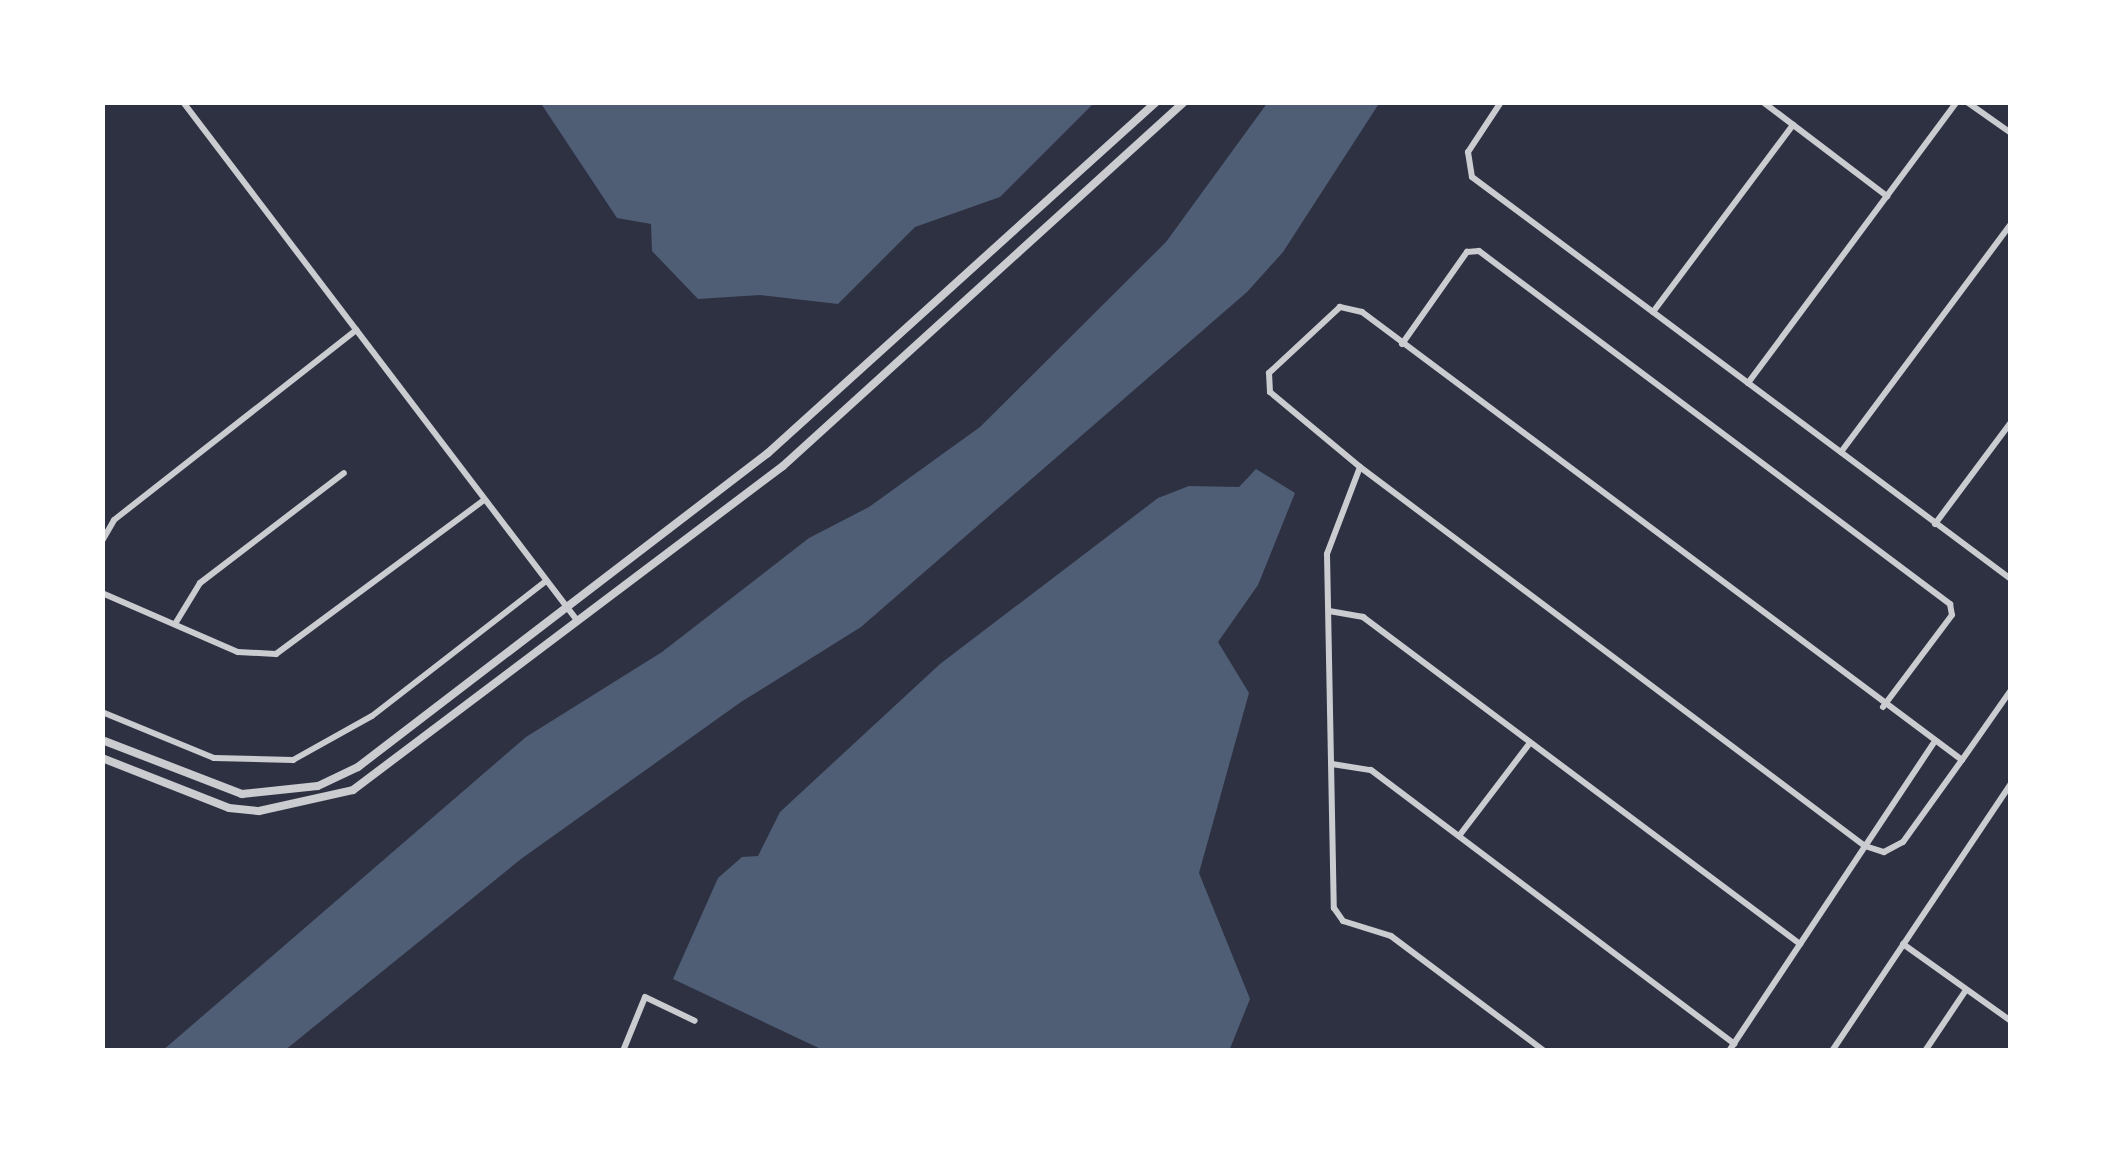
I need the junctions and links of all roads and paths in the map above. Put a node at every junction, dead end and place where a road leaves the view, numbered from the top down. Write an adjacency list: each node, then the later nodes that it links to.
1 (183, 102): 13 (street)
2 (1156, 102): 26 (street)
3 (1184, 102): 28 (street)
4 (1501, 102): 12 (street)
5 (1763, 102): 8 (street)
6 (1957, 102): 10 (street)
7 (1967, 102): 9 (street)
8 (1793, 124): 10 (street); 12 (street)
9 (2011, 133)
10 (1887, 196): 15 (street)
11 (2011, 224): 17 (street)
12 (1653, 312): 15 (street)
13 (356, 330): 20 (street); 22 (street)
14 (1402, 344): 18 (street); 31 (street); 31 (street)
15 (1748, 383): 17 (street)
16 (2011, 422): 21 (street)
17 (1840, 453): 21 (street)
18 (1360, 467): 27 (street); 41 (street)
19 (344, 473): 29 (street)
20 (484, 500): 24 (street); 29 (street)
21 (1935, 524): 23 (street)
22 (102, 541)
23 (2011, 579)
24 (546, 581): 26 (street); 32 (street)
25 (102, 592): 29 (street)
26 (565, 606): 28 (street); 33 (street)
27 (1329, 610): 34 (street); 38 (street)
28 (576, 619): 36 (street)
29 (175, 624)
30 (2011, 690): 37 (street)
31 (1883, 706): 35 (street)
32 (102, 712)
33 (102, 740)
34 (1530, 742): 40 (street); 42 (street)
35 (1934, 743): 37 (street); 41 (street)
36 (102, 758)
37 (1962, 760): 41 (street)
38 (1332, 764): 40 (street); 49 (street)
39 (2011, 784): 43 (street)
40 (1459, 836): 47 (street)
41 (1865, 846): 42 (street)
42 (1800, 944): 47 (street)
43 (1903, 944): 44 (street); 50 (street)
44 (1966, 990): 46 (street); 51 (street)
45 (695, 1021): 48 (street)
46 (2011, 1021)
47 (1732, 1047)
48 (622, 1051)
49 (1544, 1051)
50 (1832, 1051)
51 (1925, 1051)

